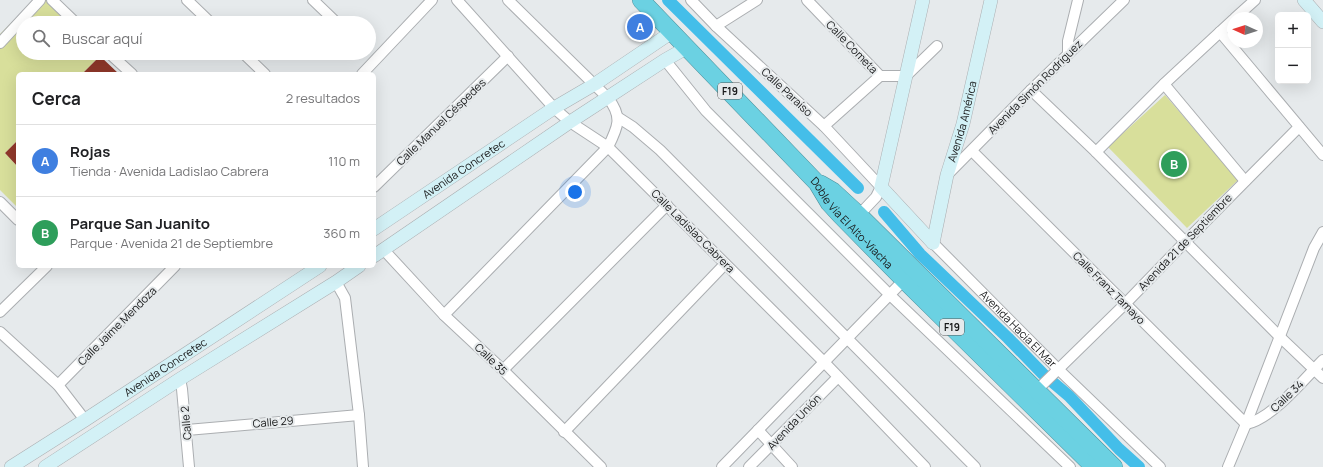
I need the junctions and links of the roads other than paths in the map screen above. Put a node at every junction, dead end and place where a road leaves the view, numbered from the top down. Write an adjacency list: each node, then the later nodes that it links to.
1 (40, 0): 19 (street)
2 (52, 0): 20 (street)
3 (187, 0): 21 (street)
4 (313, 0): 22 (street)
5 (432, 0): 32 (street)
6 (457, 0): 34 (street, Calle Ladislao Cabrera)
7 (508, 0): 44 (street)
8 (641, 0): 27 (highway, F19)
9 (691, 0): 25 (street, Calle Paraíso)
10 (757, 0): 25 (street)
11 (807, 0): 42 (street, Calle Cometa)
12 (923, 0): 43 (street)
13 (991, 0): 57 (street, Avenida América)
14 (1078, 0): 33 (street)
15 (1124, 0): 33 (street, Avenida Simón Rodriguez)
16 (1255, 0): 18 (street)
17 (1304, 0): 23 (street)
18 (1242, 12)
19 (25, 16)
20 (69, 16)
21 (204, 16)
22 (330, 16)
23 (1323, 22)
24 (16, 26): 29 (street)
25 (716, 26): 51 (street, Calle Paraíso)
26 (1227, 26): 28 (street)
27 (672, 32): 31 (highway, F19); 44 (street, Avenida Concretec)
28 (1220, 32): 45 (street); 52 (street)
29 (0, 43)
30 (937, 46): 43 (street)
31 (688, 47): 38 (street); 59 (highway, F19)
32 (376, 52)
33 (1068, 54): 46 (street, Avenida Simón Rodriguez)
34 (508, 56): 48 (street, Calle Ladislao Cabrera); 60 (street, Calle Manuel Céspedes)
35 (117, 60): 39 (street)
36 (250, 60): 40 (street)
37 (370, 60): 41 (street)
38 (665, 60): 47 (street); 78 (street)
39 (130, 72)
40 (263, 72)
41 (363, 72)
42 (880, 76): 43 (street, Calle Cometa); 51 (street)
43 (906, 76): 61 (street)
44 (594, 84): 47 (street); 48 (street, Avenida Concretec)
45 (1164, 84): 55 (street); 58 (street)
46 (1031, 90): 54 (street, Avenida Simón Rodriguez); 55 (street)
47 (608, 98): 49 (street); 50 (street)
48 (554, 108): 50 (street, Calle Ladislao Cabrera); 66 (street, Avenida Concretec)
49 (619, 118): 53 (street); 84 (street)
50 (570, 122): 53 (street, Calle Ladislao Cabrera); 70 (street)
51 (824, 126): 61 (street, Calle Paraíso)
52 (1299, 127): 56 (street); 58 (street, Avenida 21 de Septiembre)
53 (608, 147): 63 (street, Calle Ladislao Cabrera); 81 (street)
54 (972, 151): 57 (street, Avenida Simón Rodriguez); 79 (street, Calle Franz Tamayo)
55 (1096, 152): 68 (street)
56 (1323, 155)
57 (947, 175): 69 (street, Avenida América)
58 (1245, 181): 68 (street, Avenida 21 de Septiembre)
59 (817, 183): 64 (highway, Doble Vía El Alto-Viacha / F19); 76 (highway, Doble Vía El Alto-Viacha / F19)
60 (376, 185)
61 (878, 192): 64 (street); 69 (street, Avenida Hacia El Mar)
62 (0, 202): 65 (street)
63 (667, 205): 71 (street, Calle Ladislao Cabrera); 88 (street)
64 (863, 211): 94 (highway, Doble Vía El Alto-Viacha / F19)
65 (16, 218)
66 (376, 228)
67 (1323, 232): 83 (street)
68 (1184, 242): 79 (street, Avenida 21 de Septiembre); 83 (street)
69 (933, 243): 89 (street, Avenida Hacia El Mar)
70 (378, 253): 81 (street, Calle 35)
71 (725, 264): 86 (street, Calle Ladislao Cabrera); 100 (street)
72 (45, 268): 80 (street)
73 (173, 268): 93 (street, Calle Jaime Mendoza)
74 (316, 268): 96 (street, Avenida Concretec)
75 (356, 268): 77 (street)
76 (904, 280): 78 (street); 113 (highway, Doble Vía El Alto-Viacha / F19)
77 (336, 282): 92 (street); 95 (street)
78 (890, 295): 84 (street); 112 (street)
79 (1125, 304): 89 (street, Avenida 21 de Septiembre); 97 (street, Calle Franz Tamayo)
80 (0, 312)
81 (444, 315): 88 (street, Calle 35)
82 (0, 332): 93 (street)
83 (1279, 336): 87 (street); 97 (street)
84 (847, 339): 86 (street); 111 (street)
85 (1323, 360): 87 (street, Calle 34)
86 (824, 362): 90 (street, Calle Ladislao Cabrera); 99 (street)
87 (1314, 369): 91 (street); 97 (street, Calle 34)
88 (503, 370): 100 (street, Calle 35)
89 (1055, 372): 94 (street, Avenida 21 de Septiembre); 115 (street, Avenida Hacia El Mar)
90 (838, 377): 101 (street, Avenida Unión); 110 (street, Calle Ladislao Cabrera)
91 (1323, 378)
92 (180, 379): 98 (street, Calle 2); 103 (street)
93 (58, 385): 96 (street)
94 (1039, 388): 114 (highway, Doble Vía El Alto-Viacha / F19)
95 (359, 415): 98 (street, Calle 29); 105 (street)
96 (85, 420): 102 (street, Avenida Concretec)
97 (1246, 424): 116 (street)
98 (187, 430): 104 (street, Calle 2)
99 (758, 430): 101 (street); 107 (street)
100 (564, 432): 106 (street, Calle 35)
101 (771, 445): 108 (street, Avenida Unión); 109 (street)
102 (11, 467)
103 (45, 467)
104 (190, 467)
105 (363, 467)
106 (601, 467)
107 (722, 467)
108 (750, 467)
109 (792, 467)
110 (925, 467)
111 (975, 467)
112 (1070, 467)
113 (1094, 467)
114 (1114, 467)
115 (1160, 467)
116 (1228, 467)

